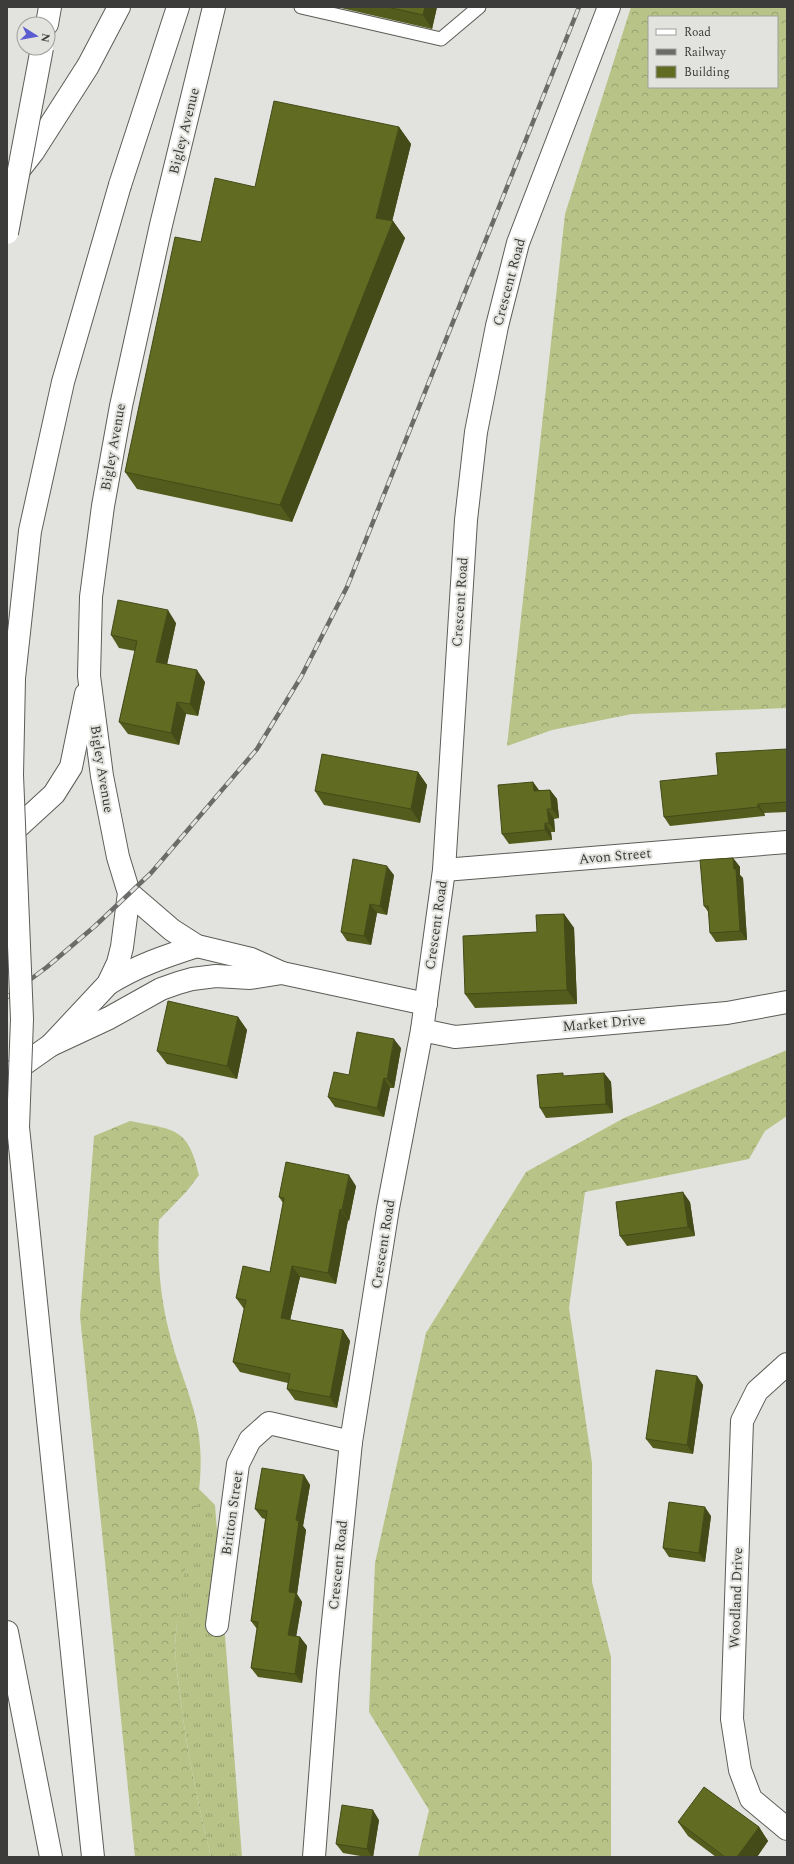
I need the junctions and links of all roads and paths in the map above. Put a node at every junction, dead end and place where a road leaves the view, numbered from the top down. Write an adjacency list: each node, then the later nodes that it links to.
1 (119, 7): 8 (main road, bridge)
2 (178, 7): 24 (main road, bridge)
3 (214, 7): 10 (main road, Bigley Avenue)
4 (301, 7): 5 (lane)
5 (479, 7)
6 (609, 7): 13 (main road, Crescent Road)
7 (40, 56): 9 (main road, bridge)
8 (7, 186)
9 (7, 233)
10 (90, 676): 11 (main road); 14 (main road, Bigley Avenue)
11 (7, 830)
12 (787, 842): 13 (main road, Avon Street)
13 (444, 870): 19 (main road, Crescent Road)
14 (129, 893): 15 (main road); 17 (main road, Bigley Avenue)
15 (197, 946): 16 (main road); 17 (main road)
16 (282, 972): 19 (main road); 21 (main road)
17 (108, 984): 21 (main road)
18 (787, 1002): 20 (main road, Market Drive)
19 (426, 1004): 20 (main road, Crescent Road)
20 (422, 1030): 26 (main road, Crescent Road)
21 (51, 1045): 22 (main road)
22 (7, 1076)
23 (7, 1091): 24 (main road)
24 (18, 1127): 31 (main road)
25 (787, 1364): 29 (main road, Woodland Drive)
26 (351, 1442): 27 (main road, Britton Street); 32 (main road, Crescent Road)
27 (217, 1625)
28 (7, 1632): 30 (main road)
29 (787, 1829)
30 (52, 1857)
31 (93, 1857)
32 (314, 1857)

